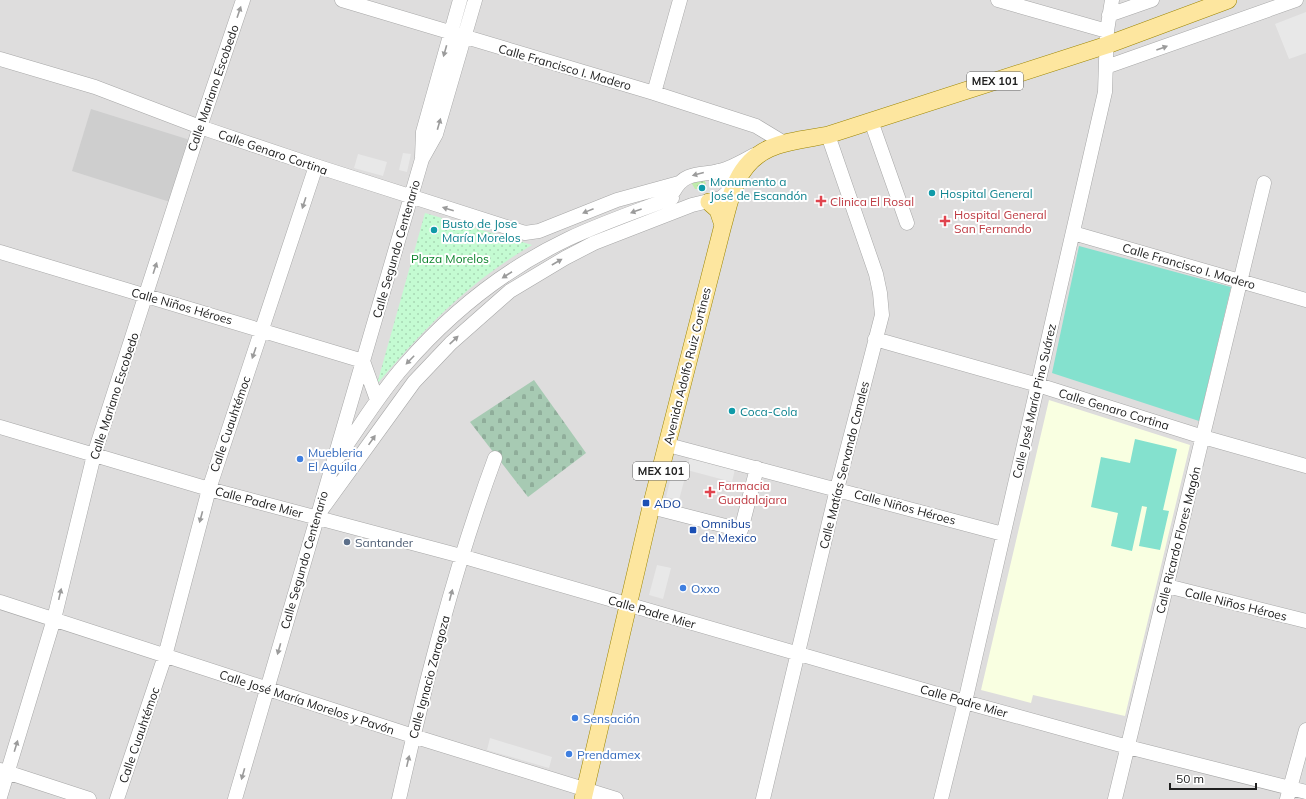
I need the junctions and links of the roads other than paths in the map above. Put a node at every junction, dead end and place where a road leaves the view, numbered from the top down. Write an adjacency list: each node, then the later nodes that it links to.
1 (243, 0): 19 (street, Calle Mariano Escobedo, one-way to 1)
2 (342, 0): 12 (street, Calle Francisco I. Madero)
3 (460, 0): 12 (street, Calle Segundo Centenario)
4 (475, 0): 13 (street, Calle Segundo Centenario)
5 (680, 0): 17 (street)
6 (998, 0): 14 (street)
7 (1112, 0): 11 (street, Calle José María Pino Suárez)
8 (1152, 0): 11 (street)
9 (1228, 0): 14 (main road, MEX 101)
10 (1296, 0): 16 (street, one-way to 10)
11 (1109, 15): 14 (street, Calle José María Pino Suárez)
12 (450, 33): 13 (street, Calle Francisco I. Madero); 23 (street, Calle Segundo Centenario, one-way to 23)
13 (464, 37): 17 (street, Calle Francisco I. Madero); 23 (street, Calle Segundo Centenario, one-way to 13)
14 (1107, 38): 16 (street, Calle José María Pino Suárez); 18 (main road, MEX 101)
15 (0, 59): 19 (street, Calle Genaro Cortina)
16 (1106, 67): 35 (street, Calle José María Pino Suárez)
17 (654, 93): 21 (street, Calle Francisco I. Madero)
18 (871, 121): 20 (main road, MEX 101); 33 (street)
19 (200, 126): 24 (street, Calle Genaro Cortina); 38 (street, Calle Mariano Escobedo, one-way to 19)
20 (828, 135): 21 (main road, MEX 101); 43 (street, Calle Matías Servando Canales)
21 (784, 143): 22 (main road, MEX 101)
22 (760, 152): 25 (street, Calle Genaro Cortina); 26 (main road, Avenida Adolfo Ruiz Cortines / MEX 101)
23 (422, 159): 29 (street, Calle Segundo Centenario)
24 (316, 166): 29 (street, Calle Genaro Cortina); 42 (street, Calle Cuauhtémoc, one-way to 42)
25 (718, 171): 26 (street); 27 (street, Calle Genaro Cortina, one-way to 27)
26 (737, 182): 31 (street); 34 (main road, Avenida Adolfo Ruiz Cortines / MEX 101)
27 (679, 183): 29 (street, Calle Genaro Cortina, one-way to 29); 30 (street)
28 (1264, 183): 37 (street, Calle Ricardo Flores Magón)
29 (410, 198): 44 (street, Calle Segundo Centenario)
30 (672, 198): 32 (street); 40 (street, one-way to 40)
31 (709, 202): 32 (street); 34 (main road)
32 (692, 205): 41 (street, one-way to 32)
33 (907, 223)
34 (723, 225): 49 (main road, Avenida Adolfo Ruiz Cortines / MEX 101)
35 (1073, 233): 37 (street, Calle Francisco I. Madero); 45 (street, Calle José María Pino Suárez)
36 (0, 252): 38 (street, Calle Niños Héroes)
37 (1240, 280): 39 (street, Calle Francisco I. Madero); 48 (street, Calle Ricardo Flores Magón)
38 (146, 295): 42 (street, Calle Niños Héroes); 50 (street, Calle Mariano Escobedo)
39 (1306, 300)
40 (469, 303): 41 (street); 46 (street, one-way to 46)
41 (481, 315): 58 (street, one-way to 41)
42 (262, 330): 44 (street, Calle Niños Héroes); 55 (street, Calle Cuauhtémoc, one-way to 55)
43 (875, 339): 45 (street, Calle Genaro Cortina); 56 (street, Calle Matías Servando Canales)
44 (363, 361): 46 (street); 53 (street, Calle Segundo Centenario)
45 (1038, 385): 48 (street, Calle Genaro Cortina); 59 (street, Calle José María Pino Suárez)
46 (377, 400): 53 (street)
47 (0, 427): 50 (street, Calle Padre Mier)
48 (1203, 437): 52 (street, Calle Genaro Cortina); 61 (street, Calle Ricardo Flores Magón)
49 (668, 445): 54 (street, Calle Niños Héroes); 57 (main road, Avenida Adolfo Ruiz Cortines / MEX 101)
50 (94, 455): 55 (street, Calle Padre Mier); 64 (street, Calle Mariano Escobedo, one-way to 50)
51 (495, 458): 60 (street, Calle Ignacio Zaragoza)
52 (1306, 466)
53 (331, 467): 58 (street, Calle Segundo Centenario)
54 (757, 468): 56 (street, Calle Niños Héroes); 57 (street)
55 (209, 489): 58 (street, Calle Padre Mier); 67 (street, Calle Cuauhtémoc, one-way to 67)
56 (837, 489): 59 (street, Calle Niños Héroes); 66 (street, Calle Matías Servando Canales)
57 (652, 507): 63 (main road, Avenida Adolfo Ruiz Cortines / MEX 101)
58 (316, 518): 60 (street, Calle Padre Mier); 68 (street, Calle Segundo Centenario, one-way to 68)
59 (1003, 534): 69 (street, Calle José María Pino Suárez)
60 (461, 556): 63 (street, Calle Padre Mier); 71 (street, Calle Ignacio Zaragoza, one-way to 60)
61 (1167, 586): 65 (street, Calle Niños Héroes); 72 (street, Calle Ricardo Flores Magón)
62 (0, 602): 64 (street, Calle José María Morelos y Pavón)
63 (628, 605): 66 (street, Calle Padre Mier); 76 (main road, Avenida Adolfo Ruiz Cortines / MEX 101)
64 (54, 619): 67 (street, Calle José María Morelos y Pavón); 73 (street, Calle Mariano Escobedo, one-way to 64)
65 (1306, 621)
66 (798, 654): 69 (street, Calle Padre Mier); 83 (street, Calle Matías Servando Canales)
67 (166, 656): 68 (street, Calle José María Morelos y Pavón); 79 (street, Calle Cuauhtémoc)
68 (267, 689): 71 (street, Calle José María Morelos y Pavón); 80 (street, Calle Segundo Centenario, one-way to 80)
69 (966, 702): 72 (street, Calle Padre Mier); 84 (street, Calle José María Pino Suárez)
70 (1306, 730): 75 (street)
71 (413, 736): 76 (street, Calle José María Morelos y Pavón); 81 (street, Calle Ignacio Zaragoza, one-way to 71)
72 (1128, 747): 75 (street, Calle Padre Mier); 85 (street, Calle Ricardo Flores Magón)
73 (4, 771): 77 (street, Calle Mariano Escobedo); 78 (street)
74 (1306, 792): 75 (street, Calle Padre Mier)
75 (1289, 793)
76 (584, 794): 82 (street, Calle José María Morelos y Pavón)
77 (0, 796)
78 (89, 799)
79 (117, 799)
80 (235, 799)
81 (399, 799)
82 (616, 799)
83 (763, 799)
84 (941, 799)
85 (1115, 799)

